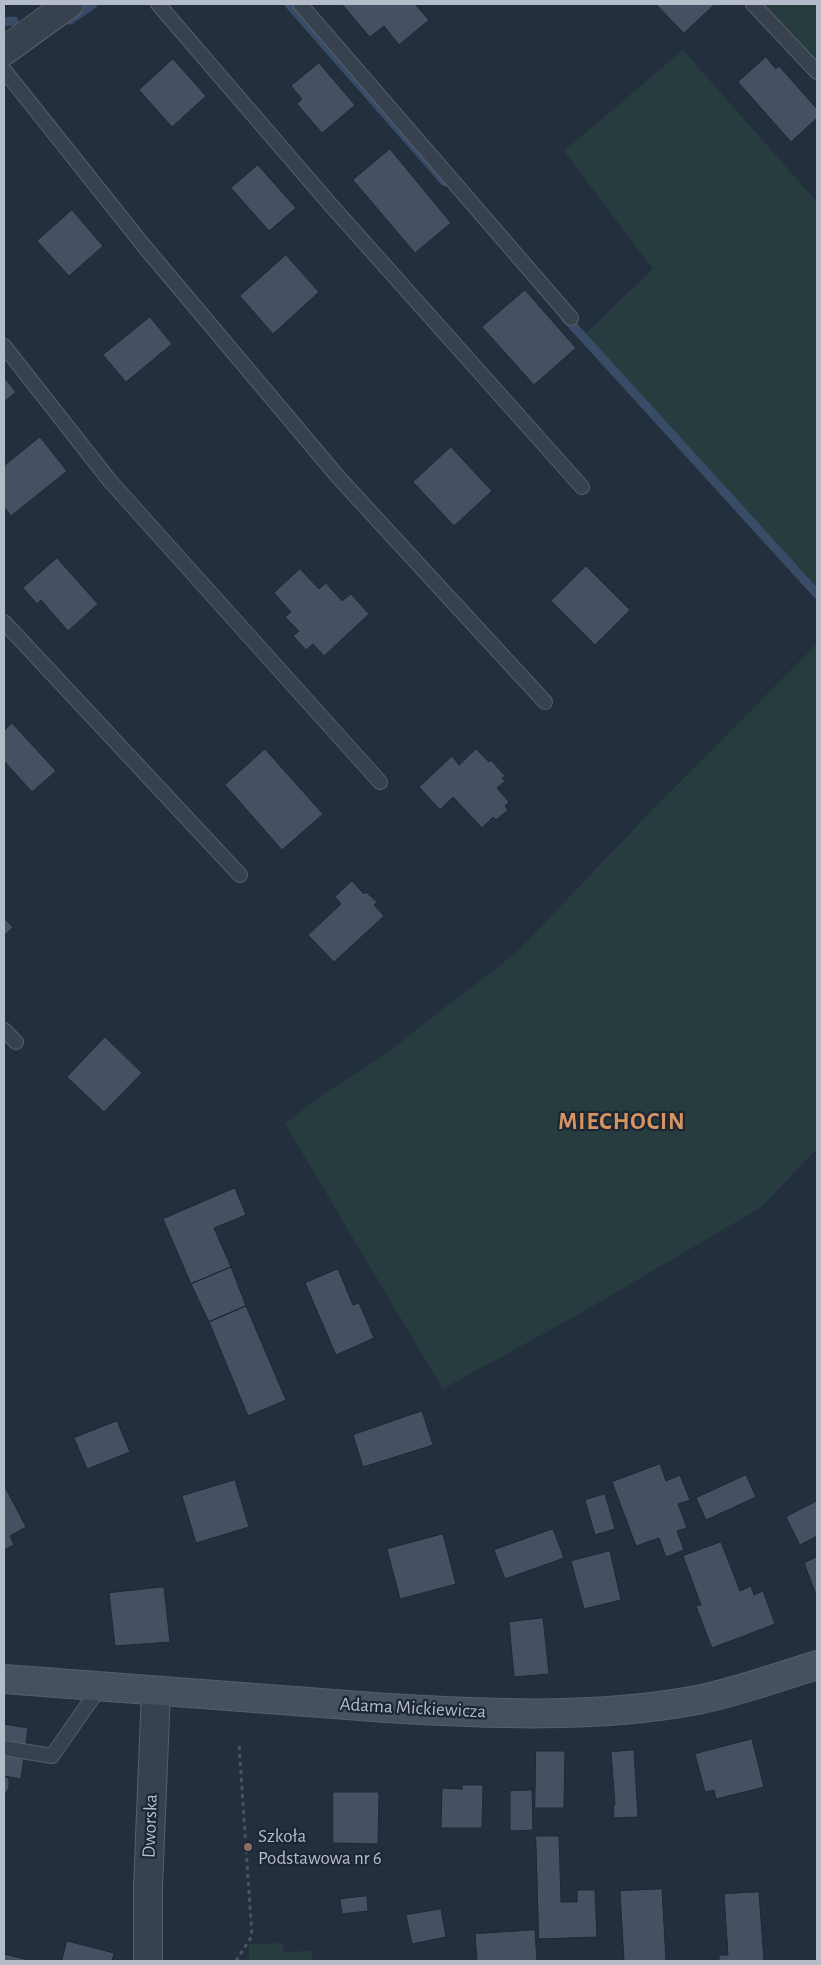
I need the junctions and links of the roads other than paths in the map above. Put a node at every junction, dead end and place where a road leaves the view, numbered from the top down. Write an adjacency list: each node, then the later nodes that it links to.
1 (69, 4): 5 (street)
2 (158, 4): 10 (lane)
3 (300, 4): 8 (lane)
4 (754, 4): 7 (lane)
5 (4, 51)
6 (4, 70): 12 (lane)
7 (817, 72)
8 (570, 318)
9 (4, 346): 13 (lane)
10 (582, 486)
11 (4, 622): 14 (lane)
12 (544, 702)
13 (380, 782)
14 (240, 875)
15 (4, 1030): 16 (lane)
16 (16, 1042)
17 (817, 1665): 20 (street, Adama Mickiewicza)
18 (4, 1679): 19 (street, Adama Mickiewicza)
19 (100, 1687): 20 (street, Adama Mickiewicza); 21 (lane)
20 (156, 1691): 22 (street, Dworska)
21 (4, 1748)
22 (148, 1961)

